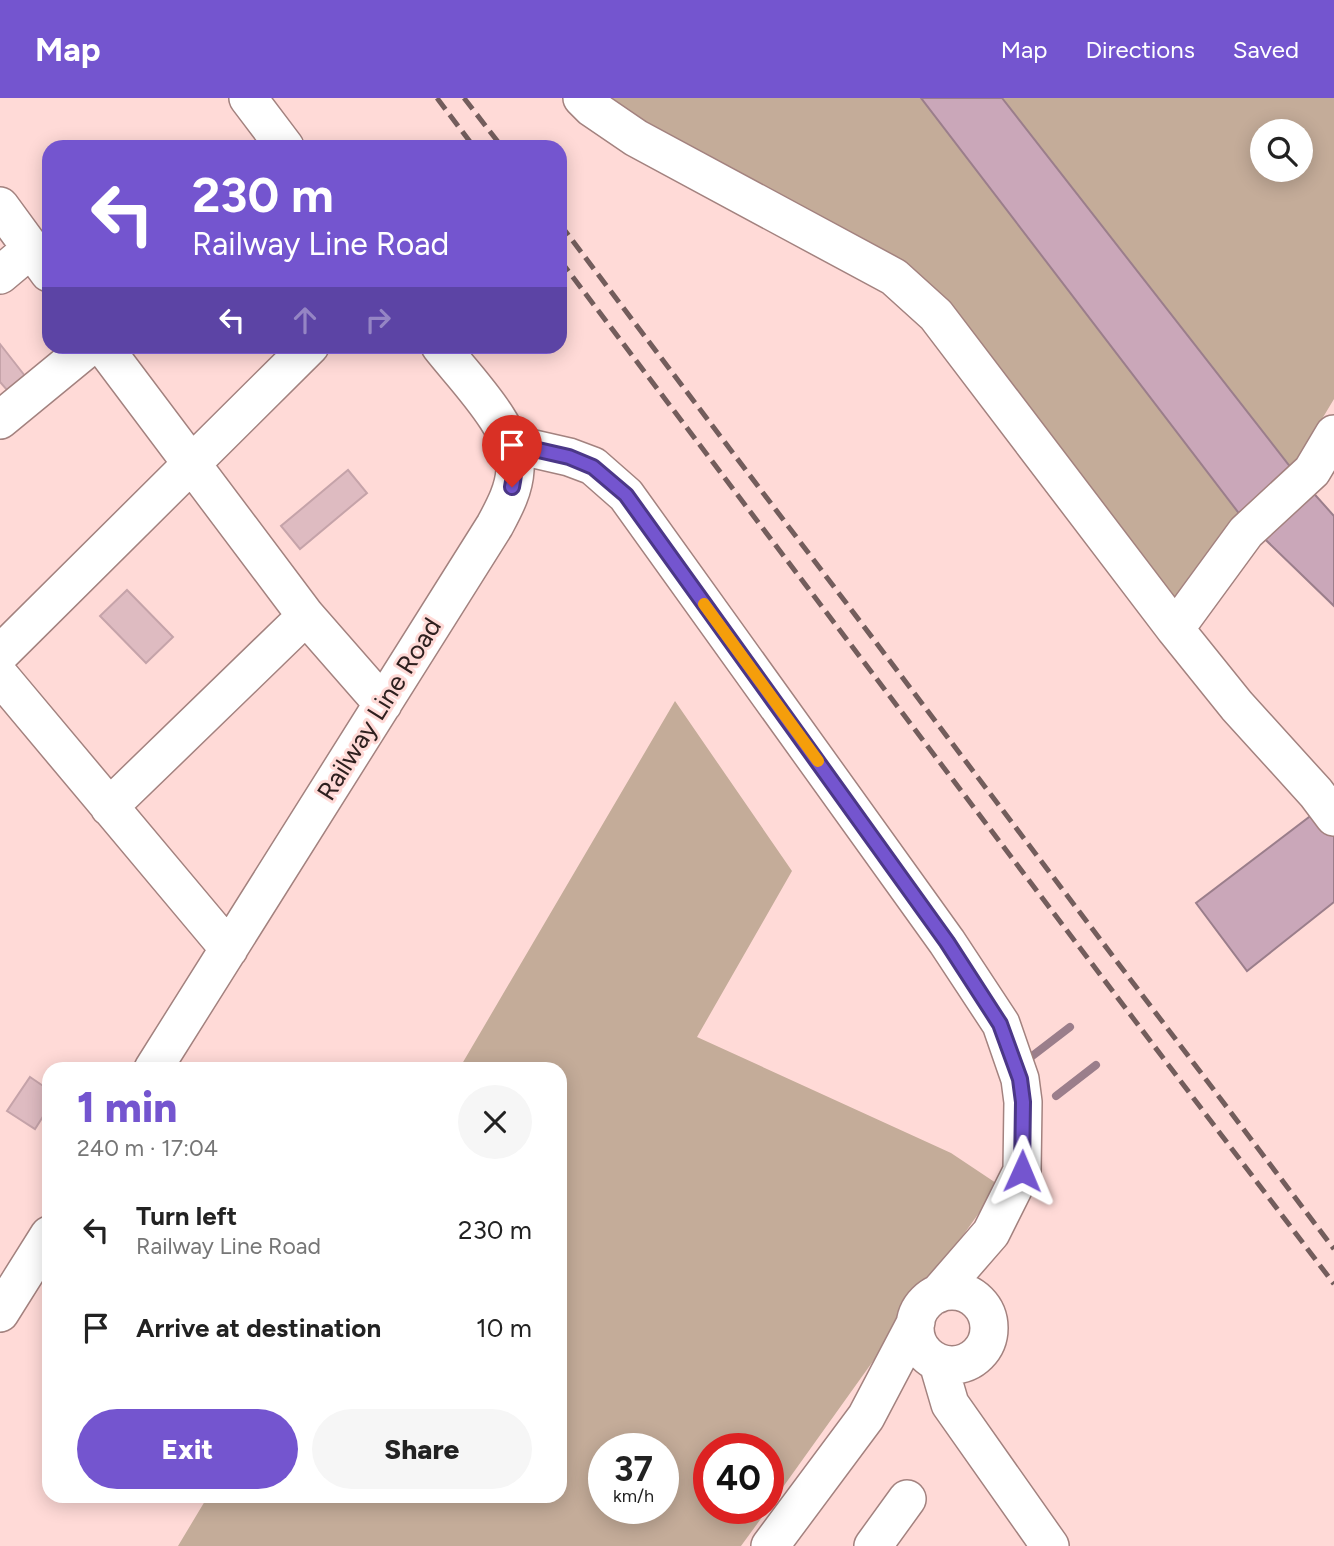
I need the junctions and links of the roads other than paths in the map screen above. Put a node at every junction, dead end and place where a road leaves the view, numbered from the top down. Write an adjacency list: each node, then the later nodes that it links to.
1 (248, 98): 3 (street)
2 (582, 98): 16 (street)
3 (280, 140)
4 (0, 206): 5 (street)
5 (40, 261): 6 (street)
6 (0, 275)
7 (80, 354): 11 (street)
8 (109, 354): 14 (street)
9 (302, 354): 14 (street)
10 (446, 354): 13 (street, Railway Line Road)
11 (0, 420)
12 (1334, 434): 16 (street)
13 (512, 444): 19 (street, Railway Line Road); 24 (street)
14 (192, 464): 15 (street); 17 (street)
15 (306, 616): 19 (street); 21 (street)
16 (1175, 629): 20 (street)
17 (0, 654)
18 (0, 676): 21 (street)
19 (383, 704): 22 (street, Railway Line Road)
20 (1325, 805)
21 (109, 807): 22 (street)
22 (229, 949): 23 (street, Railway Line Road)
23 (157, 1062)
24 (991, 1233): 26 (street); 27 (street)
25 (42, 1246): 28 (street)
26 (938, 1294): 27 (street); 29 (street)
27 (983, 1306): 30 (street)
28 (0, 1313)
29 (916, 1322): 30 (street); 31 (street)
30 (942, 1361): 31 (street); 35 (street)
31 (866, 1417): 33 (street)
32 (907, 1499): 34 (street)
33 (770, 1546)
34 (873, 1546)
35 (1050, 1546)

